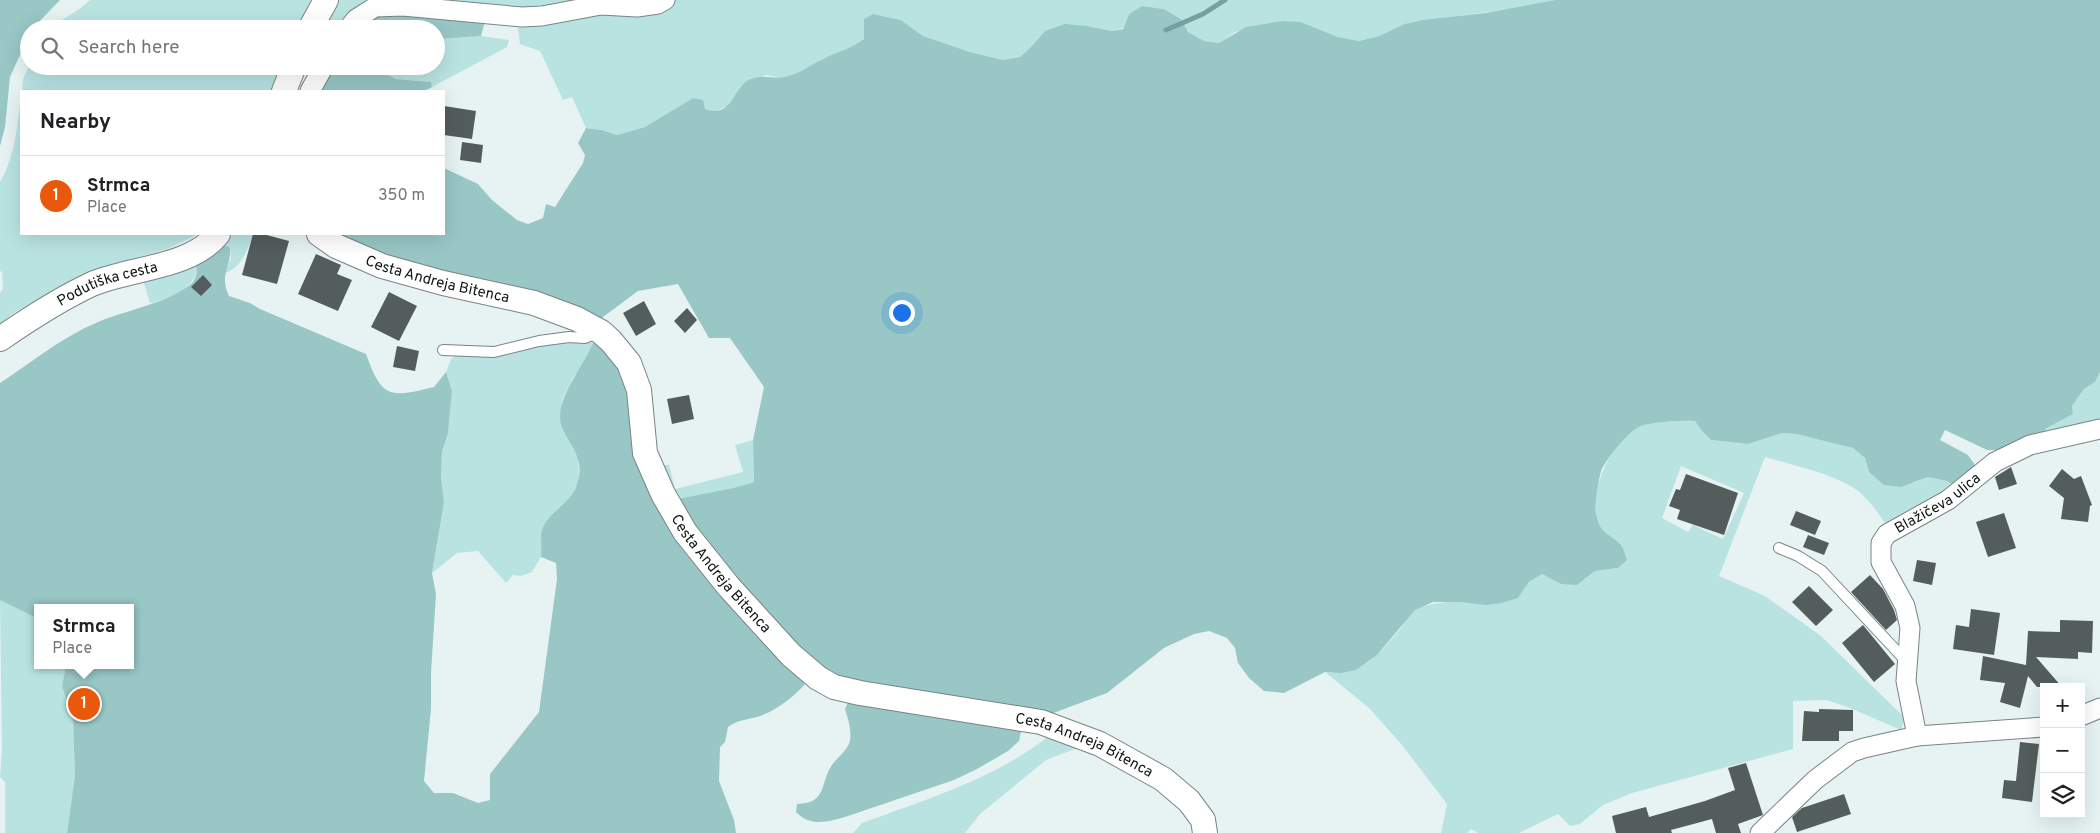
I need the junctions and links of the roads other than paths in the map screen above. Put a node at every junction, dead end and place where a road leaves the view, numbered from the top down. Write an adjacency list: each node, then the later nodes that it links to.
1 (326, 0): 3 (street)
2 (665, 0): 4 (street)
3 (315, 20)
4 (355, 20)
5 (290, 75): 7 (street)
6 (319, 75): 8 (street)
7 (284, 90)
8 (311, 90)
9 (217, 235): 12 (street, Podutiška cesta)
10 (320, 235): 11 (street, Cesta Andreja Bitenca)
11 (601, 332): 13 (lane); 21 (street, Cesta Andreja Bitenca)
12 (0, 339)
13 (443, 350)
14 (2100, 429): 16 (street, Blažičeva ulica)
15 (1779, 548): 16 (lane)
16 (1906, 661): 20 (street, Blažičeva ulica)
17 (2100, 708): 18 (street)
18 (2085, 714)
19 (2040, 727): 20 (street)
20 (1917, 736): 22 (street)
21 (1205, 833)
22 (1760, 833)

